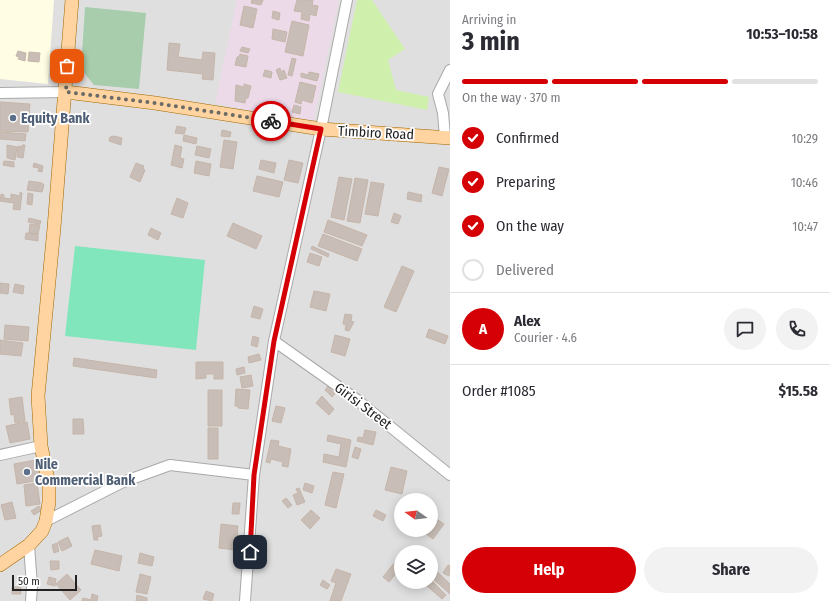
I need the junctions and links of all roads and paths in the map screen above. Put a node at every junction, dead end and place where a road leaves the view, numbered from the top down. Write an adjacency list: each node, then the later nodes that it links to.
1 (72, 0): 4 (main road)
2 (347, 0): 6 (street)
3 (450, 70): 7 (street)
4 (66, 92): 5 (street); 6 (main road, Timbiro Road); 9 (main road)
5 (0, 93)
6 (321, 129): 7 (main road, Timbiro Road); 8 (street)
7 (447, 137)
8 (274, 341): 11 (street); 12 (street, Girisi Street)
9 (41, 446): 10 (street); 13 (main road)
10 (0, 455)
11 (254, 475): 13 (street); 17 (street)
12 (450, 475)
13 (46, 521): 14 (main road)
14 (29, 545): 15 (main road); 16 (street)
15 (0, 565)
16 (31, 601)
17 (245, 601)

